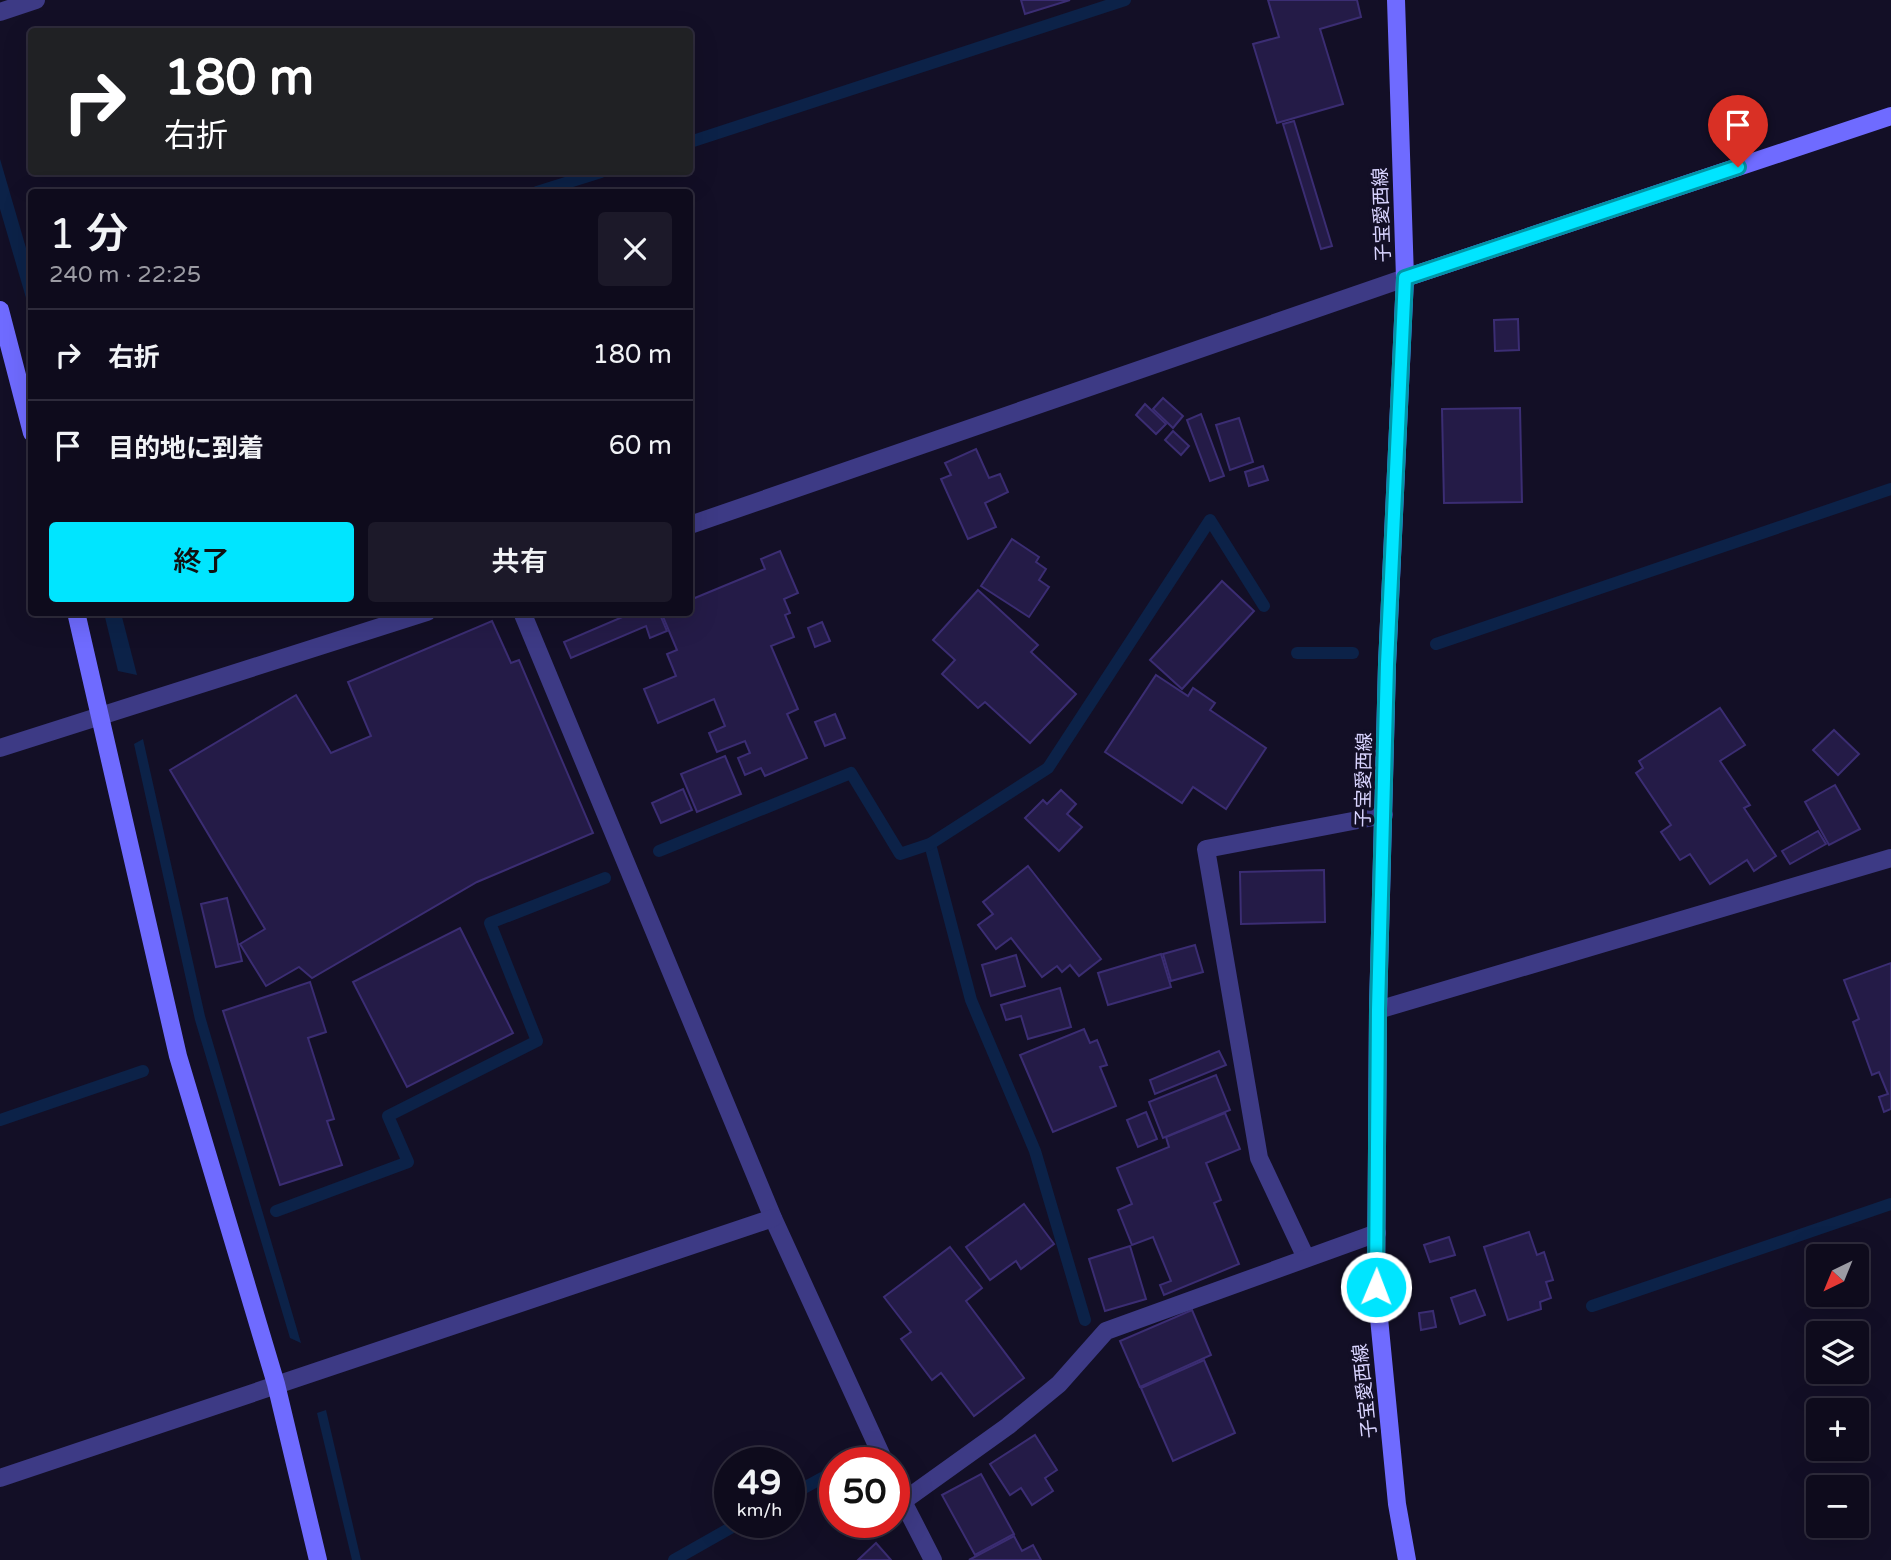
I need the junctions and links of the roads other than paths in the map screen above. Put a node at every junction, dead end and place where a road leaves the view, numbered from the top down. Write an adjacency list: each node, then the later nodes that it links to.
1 (36, 0): 3 (street)
2 (1396, 0): 5 (street, 子宝愛西線)
3 (0, 12)
4 (1891, 116): 5 (street)
5 (1405, 278): 8 (street); 14 (street, 子宝愛西線)
6 (0, 310): 7 (street)
7 (28, 418)
8 (693, 524)
9 (77, 616): 12 (street)
10 (414, 616): 12 (street)
11 (524, 616): 17 (street)
12 (101, 715): 13 (street); 20 (street)
13 (0, 748)
14 (1384, 815): 16 (street, 子宝愛西線); 19 (street)
15 (1891, 858): 16 (street)
16 (1378, 1010): 18 (street, 子宝愛西線)
17 (773, 1218): 20 (street); 21 (street)
18 (1377, 1233): 19 (street); 27 (street, 子宝愛西線)
19 (1306, 1258): 23 (street)
20 (276, 1384): 22 (street); 25 (street)
21 (878, 1447)
22 (0, 1478)
23 (910, 1496)
24 (910, 1517): 26 (street)
25 (318, 1560)
26 (933, 1560)
27 (1407, 1560)

